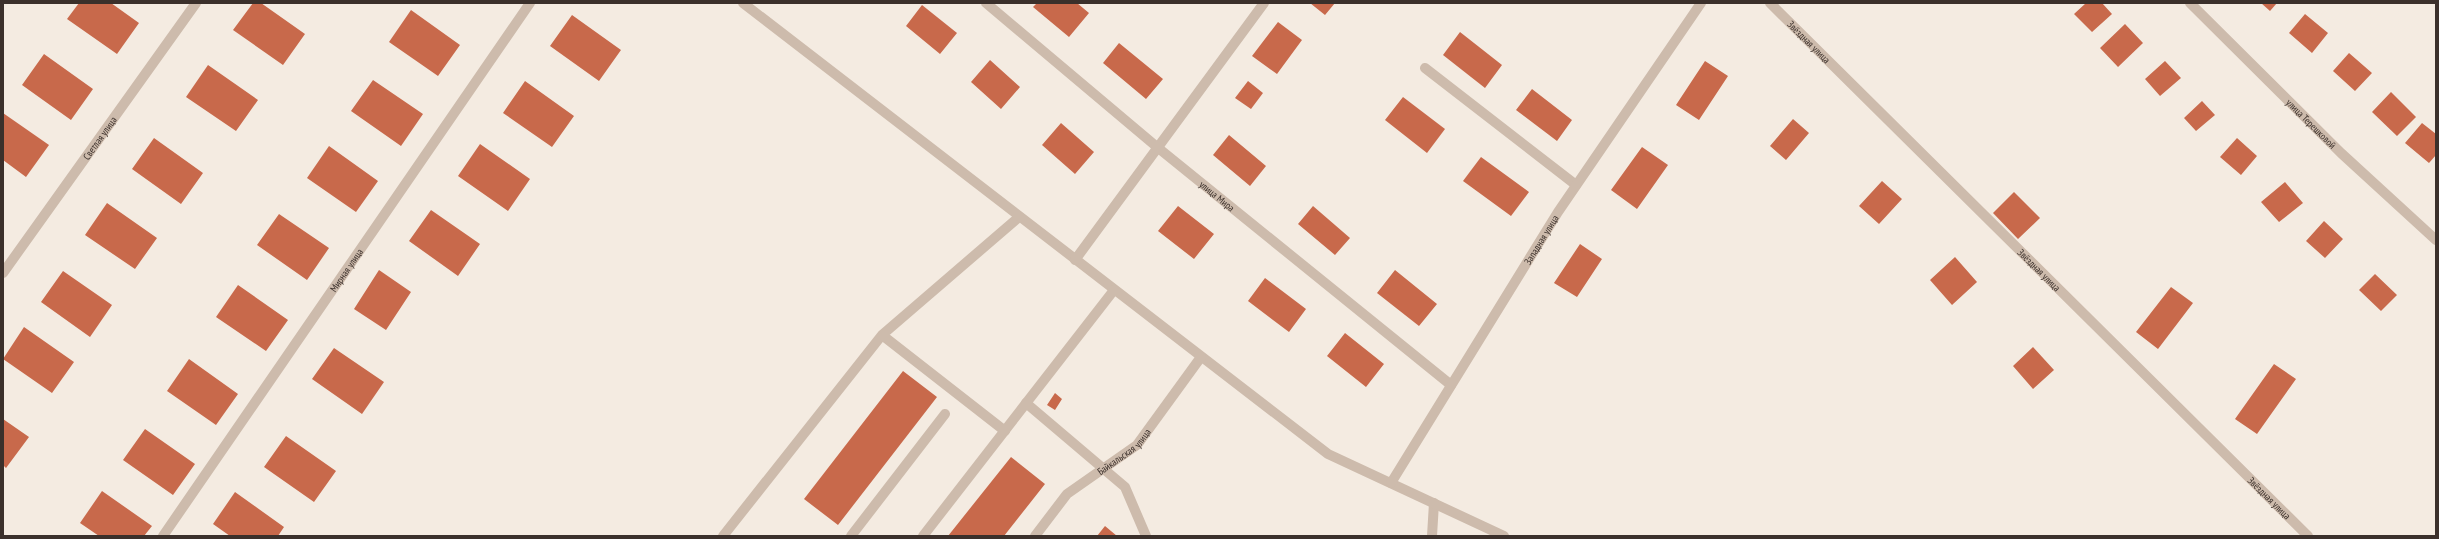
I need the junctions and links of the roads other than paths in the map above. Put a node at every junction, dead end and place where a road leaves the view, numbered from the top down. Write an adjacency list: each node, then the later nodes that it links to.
1 (196, 3): 15 (street, Светлая улица)
2 (530, 3): 26 (street, Мирная улица)
3 (743, 3): 12 (street)
4 (986, 3): 10 (street, улица Мира)
5 (1264, 3): 10 (street)
6 (1701, 3): 11 (street, Западная улица)
7 (1770, 3): 34 (street, Звёздная улица)
8 (2190, 3): 13 (street, улица Терешковой)
9 (1425, 68): 11 (street)
10 (1156, 147): 14 (street); 19 (street, улица Мира)
11 (1576, 185): 19 (street, Западная улица)
12 (1019, 217): 14 (street); 17 (street)
13 (2436, 240)
14 (1074, 260): 16 (street)
15 (3, 273)
16 (1114, 290): 18 (street); 20 (street)
17 (882, 335): 22 (street); 27 (street)
18 (1201, 357): 23 (street, Байкальская улица); 24 (street)
19 (1451, 385): 24 (street, Западная улица)
20 (1026, 403): 22 (street); 23 (street)
21 (945, 414): 28 (street)
22 (1005, 431): 29 (street)
23 (1104, 468): 30 (street, Байкальская улица); 31 (street)
24 (1391, 483): 25 (street)
25 (1434, 503): 32 (street); 33 (street)
26 (163, 536)
27 (723, 536)
28 (851, 536)
29 (923, 536)
30 (1035, 536)
31 (1146, 536)
32 (1432, 536)
33 (1504, 536)
34 (2308, 536)

